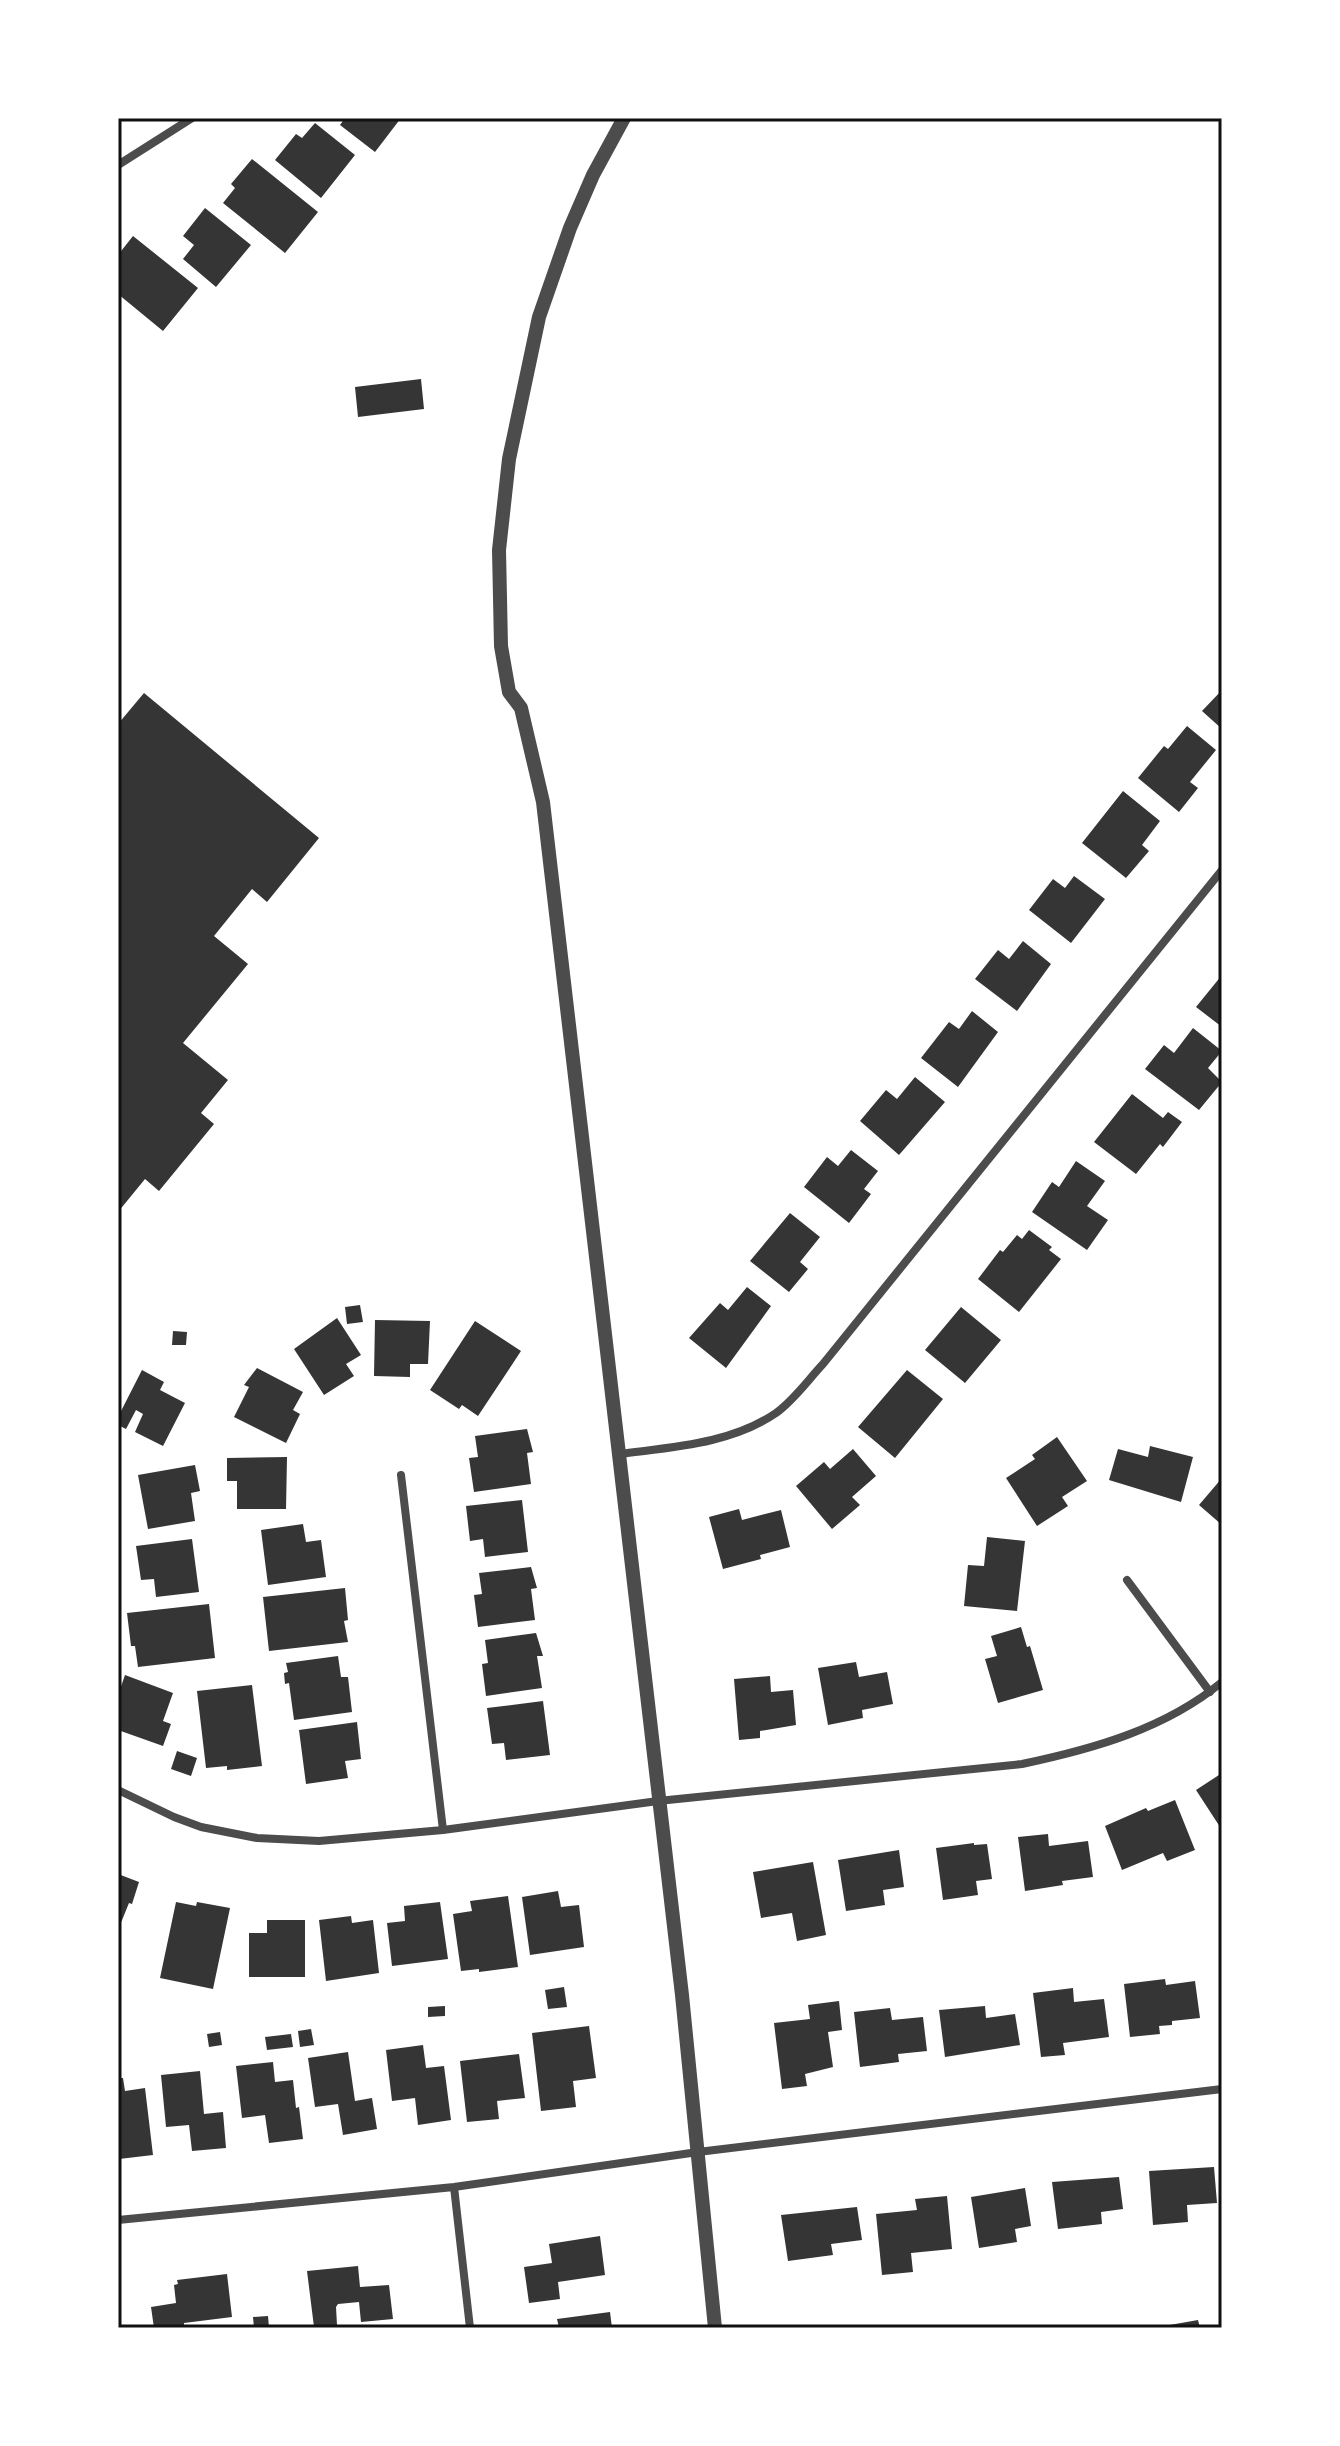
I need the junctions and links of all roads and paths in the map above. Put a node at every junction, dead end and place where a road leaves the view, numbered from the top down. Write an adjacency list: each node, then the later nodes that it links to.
1 (192, 118): 3 (street)
2 (624, 118): 5 (street)
3 (118, 165)
4 (1222, 870): 5 (street)
5 (620, 1454): 11 (street)
6 (401, 1475): 12 (street)
7 (1127, 1580): 9 (street)
8 (1222, 1682): 9 (street)
9 (1210, 1692): 11 (street)
10 (118, 1790): 12 (street)
11 (658, 1801): 12 (street); 14 (street)
12 (443, 1830)
13 (1222, 2089): 14 (street)
14 (698, 2152): 15 (street); 18 (street)
15 (454, 2187): 16 (street); 17 (street)
16 (118, 2220)
17 (470, 2328)
18 (715, 2328)

